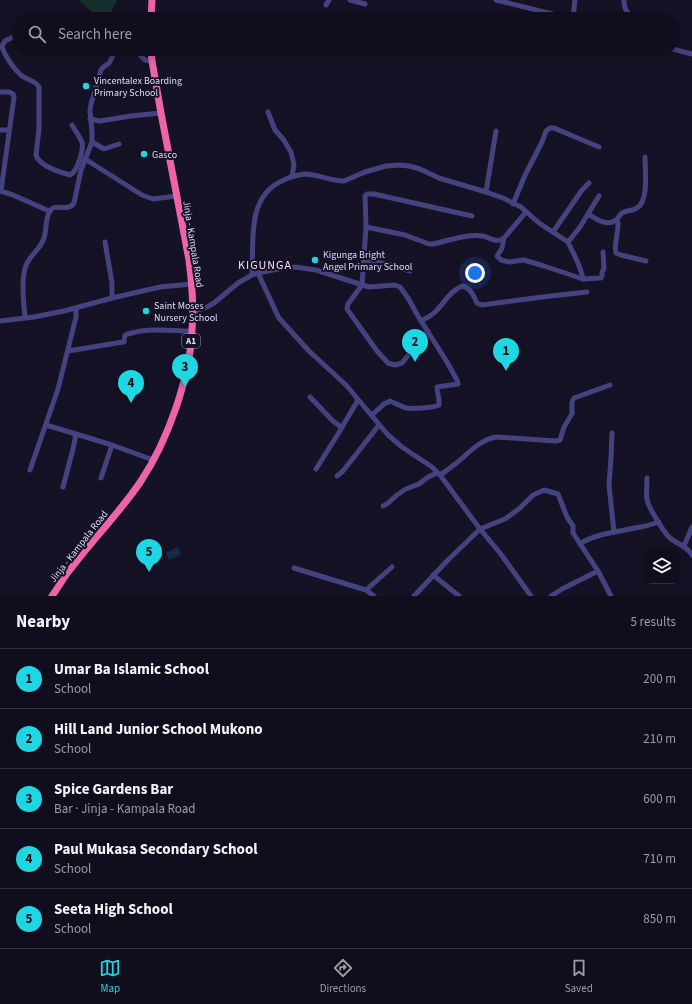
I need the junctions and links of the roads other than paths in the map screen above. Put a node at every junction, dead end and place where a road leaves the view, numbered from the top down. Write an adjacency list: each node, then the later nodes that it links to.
1 (152, 0): 7 (highway)
2 (350, 0): 6 (street)
3 (496, 0): 8 (street)
4 (575, 0): 9 (street)
5 (624, 0): 10 (street)
6 (365, 4)
7 (151, 12)
8 (545, 12)
9 (574, 12)
10 (627, 12)
11 (12, 38): 22 (street)
12 (680, 51): 13 (street)
13 (692, 54)
14 (112, 56): 21 (street)
15 (141, 56): 17 (street)
16 (152, 56): 17 (highway, Jinja - Kampala Road / A1)
17 (152, 60): 20 (highway, Jinja - Kampala Road / A1)
18 (0, 92): 24 (street)
19 (268, 112): 31 (street)
20 (161, 113): 21 (street); 35 (highway, Jinja - Kampala Road / A1)
21 (90, 119): 26 (street)
22 (72, 125)
23 (0, 130): 24 (street)
24 (8, 130): 33 (street)
25 (496, 131): 34 (street)
26 (92, 142): 27 (street); 30 (street)
27 (119, 144)
28 (599, 147): 37 (street)
29 (645, 157): 42 (street)
30 (85, 159): 35 (street); 38 (street)
31 (292, 176): 34 (street); 52 (street)
32 (589, 183): 44 (street)
33 (0, 191): 38 (street)
34 (486, 192): 37 (street)
35 (176, 196): 54 (highway, Jinja - Kampala Road / A1)
36 (599, 196): 40 (street)
37 (513, 204): 39 (street)
38 (49, 211): 60 (street)
39 (526, 212): 44 (street); 45 (street)
40 (588, 214): 42 (street); 47 (street)
41 (472, 216): 43 (street)
42 (617, 220): 50 (street)
43 (366, 227): 45 (street); 49 (street)
44 (553, 232): 47 (street)
45 (504, 238): 53 (street)
46 (105, 242): 57 (street)
47 (568, 242): 53 (street)
48 (603, 252): 53 (street)
49 (364, 260): 51 (street); 55 (street)
50 (646, 261)
51 (410, 271)
52 (255, 274): 55 (street); 59 (street); 68 (street)
53 (582, 279)
54 (192, 284): 57 (street); 59 (highway, Jinja - Kampala Road / A1)
55 (362, 285): 62 (street); 64 (street)
56 (587, 292): 62 (street)
57 (112, 298): 58 (street)
58 (76, 308): 60 (street); 65 (street)
59 (193, 312): 63 (highway, Jinja - Kampala Road / A1)
60 (24, 318): 61 (street)
61 (0, 321)
62 (421, 321): 64 (street)
63 (192, 331): 65 (street); 76 (highway, Jinja - Kampala Road / A1)
64 (428, 331): 69 (street)
65 (68, 351): 70 (street)
66 (610, 385): 79 (street)
67 (310, 397): 72 (street)
68 (358, 400): 69 (street); 72 (street)
69 (372, 415): 71 (street)
70 (46, 425): 74 (street); 78 (street)
71 (379, 425): 79 (street); 80 (street)
72 (341, 427): 77 (street)
73 (612, 433): 88 (street)
74 (76, 434): 75 (street); 83 (street)
75 (112, 445): 76 (street); 81 (street)
76 (154, 460): 97 (highway, Jinja - Kampala Road / A1)
77 (316, 469)
78 (30, 470)
79 (438, 474): 84 (street); 87 (street)
80 (337, 476)
81 (101, 478)
82 (647, 478): 85 (street)
83 (63, 487)
84 (383, 506)
85 (659, 522): 88 (street); 90 (street)
86 (692, 527): 90 (street)
87 (480, 529): 89 (street); 95 (street); 101 (street)
88 (614, 532): 89 (street)
89 (580, 544): 94 (street)
90 (684, 546): 91 (street)
91 (692, 555)
92 (392, 567): 96 (street)
93 (294, 568): 96 (street)
94 (598, 571): 102 (street); 103 (street)
95 (433, 575): 99 (street); 100 (street)
96 (366, 590): 98 (street)
97 (52, 596)
98 (374, 596)
99 (414, 596)
100 (459, 596)
101 (531, 596)
102 (551, 596)
103 (611, 596)

